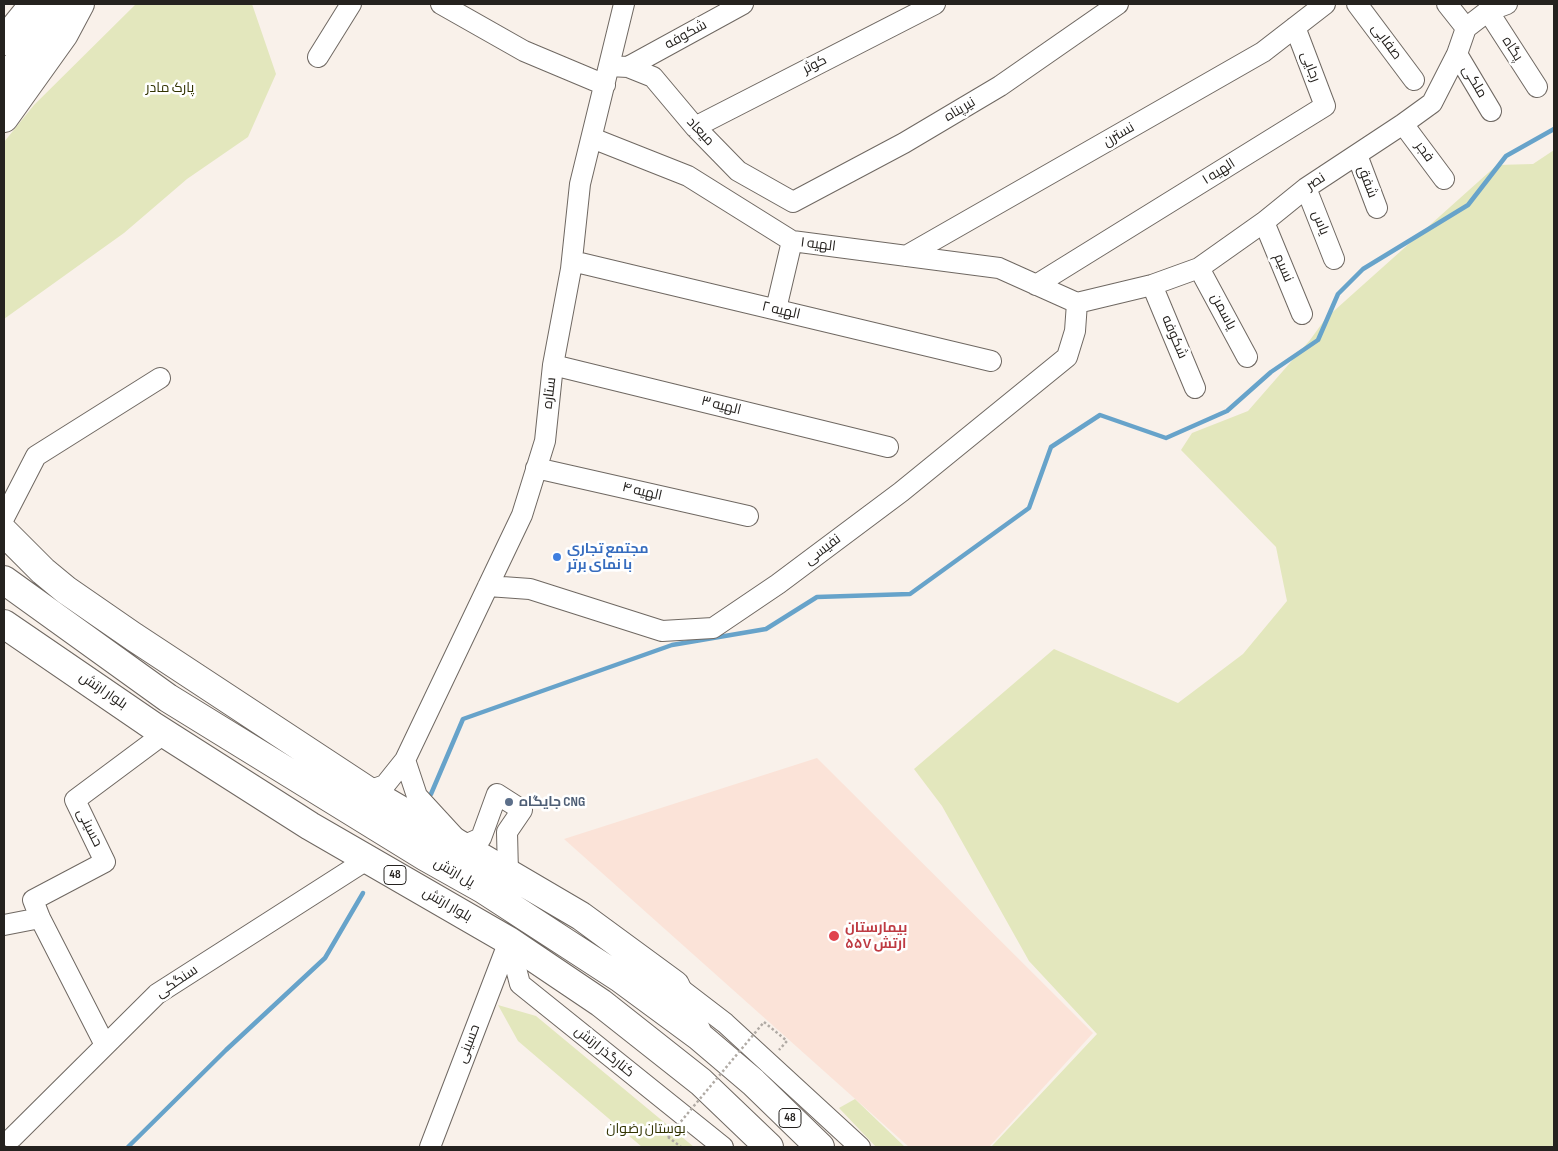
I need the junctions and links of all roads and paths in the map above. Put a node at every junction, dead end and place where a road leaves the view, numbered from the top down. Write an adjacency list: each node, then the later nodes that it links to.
1 (80, 4): 13 (highway)
2 (352, 4): 18 (street)
3 (441, 4): 19 (street, میعاد)
4 (624, 4): 19 (street, ستاره)
5 (743, 4): 19 (street, شکوفه)
6 (935, 4): 28 (street, کوثر)
7 (1118, 4): 33 (street, نیرپناه)
8 (1325, 4): 14 (street, نسترن)
9 (1357, 4): 21 (street, صفایی)
10 (1447, 4): 15 (street)
11 (1507, 4): 12 (street)
12 (1488, 11): 15 (street); 22 (street, پگاه)
13 (37, 14): 16 (highway); 20 (highway); 23 (highway); 26 (highway)
14 (1295, 27): 24 (street, رجایی); 37 (street, نسترن)
15 (1466, 28): 17 (street, نصر)
16 (4, 42)
17 (1457, 54): 25 (street, ملکی); 27 (street, نصر)
18 (318, 57)
19 (614, 73): 28 (street, میعاد); 29 (street, ستاره)
20 (4, 80)
21 (1414, 80)
22 (1537, 86)
23 (4, 104)
24 (1325, 106): 41 (street, الهیه ۱)
25 (1490, 111)
26 (4, 118)
27 (1403, 124): 30 (street, نصر); 31 (street, فجر)
28 (695, 127): 33 (street, میعاد)
29 (592, 138): 36 (street, الهیه ۱); 39 (street, ستاره)
30 (1357, 155): 32 (street, نصر); 34 (street, شفق)
31 (1444, 179)
32 (1306, 188): 35 (street, نصر); 38 (street, یاس)
33 (793, 202)
34 (1376, 208)
35 (1264, 222): 40 (street, نصر); 45 (street, نسیم)
36 (792, 241): 37 (street, الهیه ۱); 44 (street)
37 (906, 256): 41 (street, الهیه ۱)
38 (1334, 259)
39 (572, 260): 44 (street, الهیه ۲); 48 (street, ستاره)
40 (1199, 268): 42 (street, نصر); 46 (street, یاسمن)
41 (1036, 285): 43 (street, الهیه ۱)
42 (1152, 286): 43 (street, نصر); 50 (street, شکوفه)
43 (1077, 303): 59 (street, نفیسی)
44 (776, 309): 47 (street, الهیه ۲)
45 (1302, 314)
46 (1247, 357)
47 (991, 361)
48 (553, 365): 51 (street, الهیه ۳); 52 (street, ستاره)
49 (160, 378): 54 (street)
50 (1195, 388)
51 (888, 446)
52 (536, 468): 53 (street, الهیه ۴); 59 (street, ستاره)
53 (748, 516)
54 (4, 518)
55 (4, 532): 57 (highway)
56 (4, 557): 57 (highway); 65 (highway, 48)
57 (43, 571): 63 (highway)
58 (4, 580): 65 (highway)
59 (488, 586): 62 (street, ستاره)
60 (4, 624): 61 (highway, بلوار ارتش / 48)
61 (166, 734): 66 (highway, بلوار ارتش / 48); 68 (street, حسینی)
62 (405, 760): 63 (street, ستاره); 64 (street)
63 (368, 791): 64 (highway)
64 (463, 846): 67 (highway); 67 (street)
65 (426, 857): 72 (highway, پل ارتش / 48)
66 (368, 859): 70 (highway, بلوار ارتش / 48); 74 (street, سنگکی)
67 (508, 873): 71 (highway)
68 (40, 918): 69 (street); 74 (street)
69 (4, 925)
70 (509, 941): 76 (street, حسینی); 78 (street, کنارگذر ارتش); 79 (highway, بلوار ارتش / 48)
71 (675, 985): 72 (highway); 81 (street)
72 (700, 1037): 80 (highway, 48)
73 (787, 1041): 77 (path, bridge)
74 (105, 1045): 75 (street, سنگکی)
75 (12, 1138)
76 (430, 1147)
77 (681, 1147)
78 (723, 1147)
79 (769, 1147)
80 (820, 1147)
81 (860, 1147)

